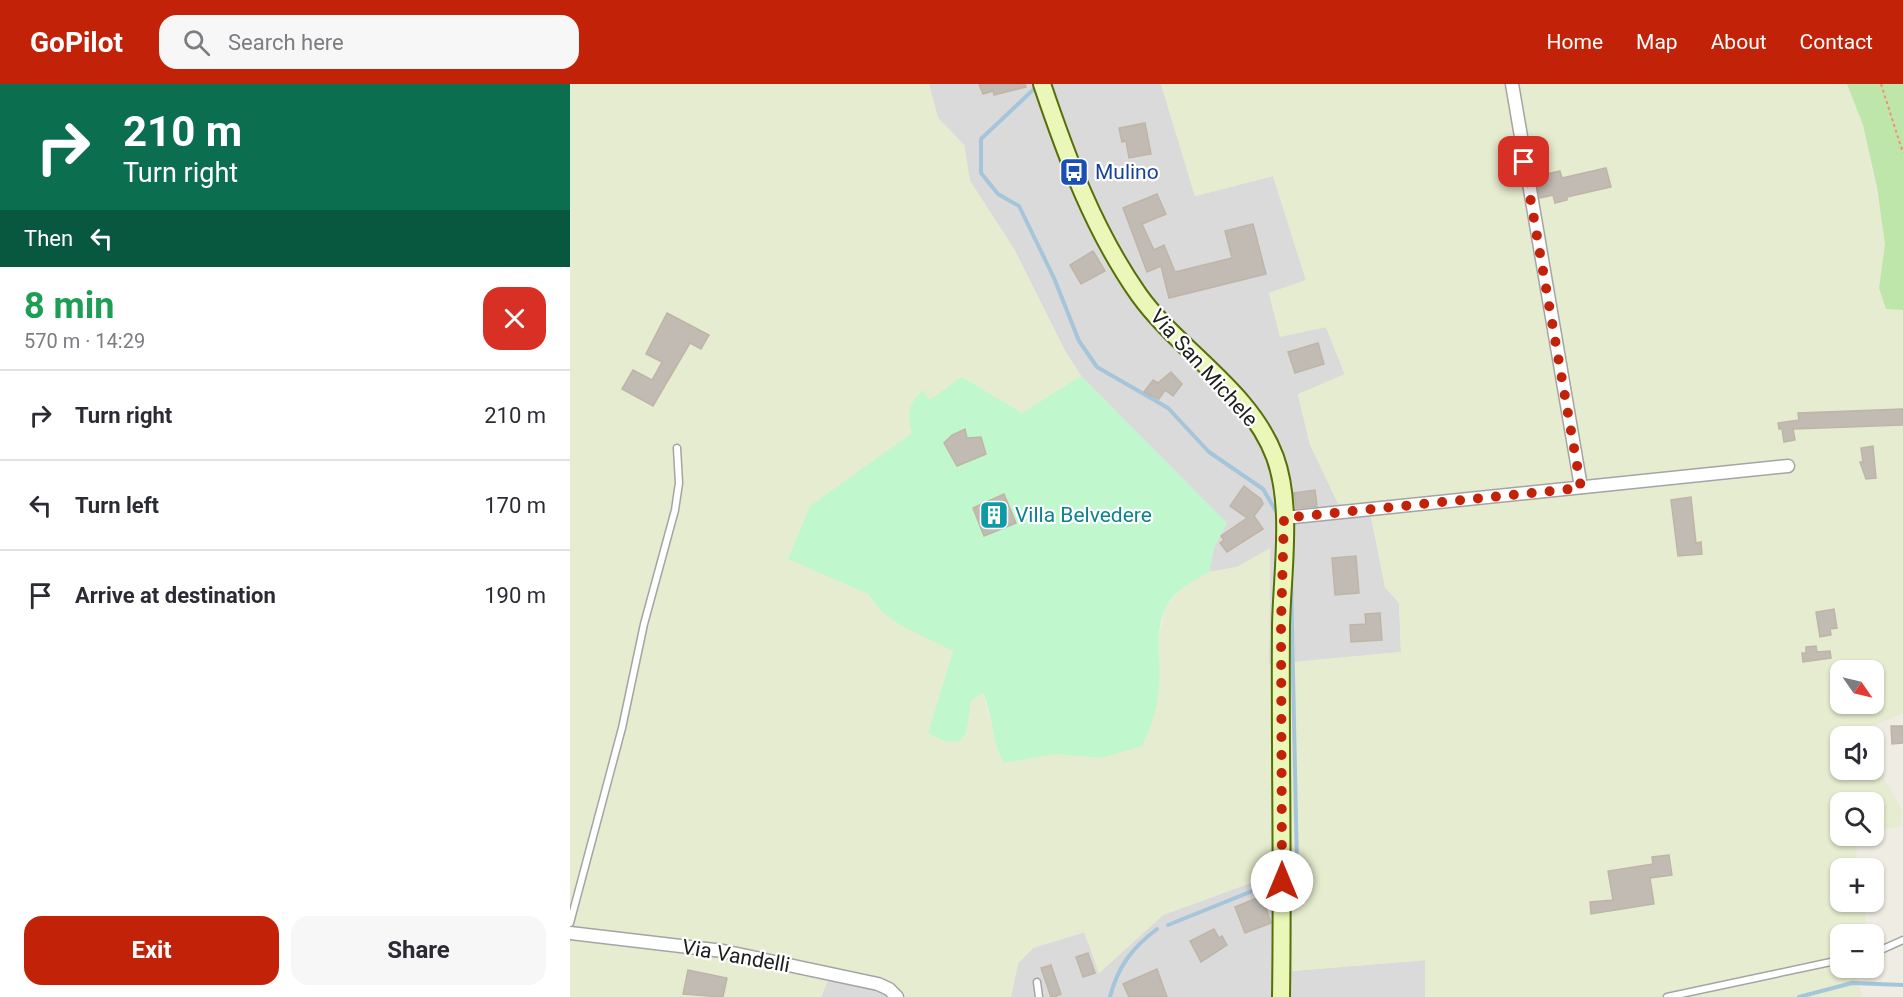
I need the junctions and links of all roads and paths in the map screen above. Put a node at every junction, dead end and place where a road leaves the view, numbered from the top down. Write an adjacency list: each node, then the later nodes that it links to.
1 (1042, 84): 8 (main road, Via San Michele)
2 (1512, 84): 7 (street)
3 (1881, 84): 4 (path)
4 (1903, 153)
5 (677, 448): 9 (lane)
6 (1788, 466): 7 (street)
7 (1581, 488): 8 (street)
8 (1284, 518): 17 (main road, Via San Michele)
9 (570, 923)
10 (570, 933): 15 (street, Via Vandelli)
11 (1903, 940): 12 (lane)
12 (1884, 949)
13 (1830, 962): 18 (lane)
14 (1037, 982): 16 (lane)
15 (897, 997)
16 (1039, 997)
17 (1281, 997)
18 (1667, 997)

